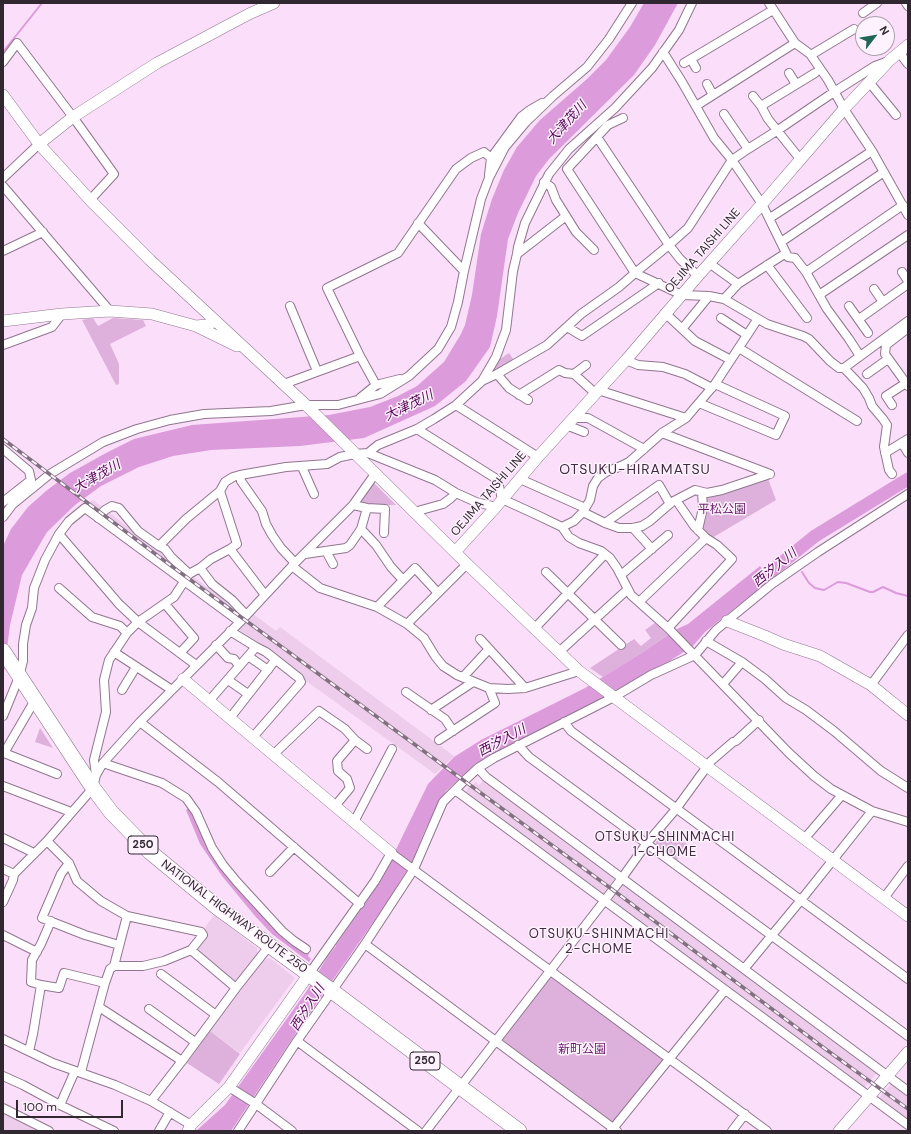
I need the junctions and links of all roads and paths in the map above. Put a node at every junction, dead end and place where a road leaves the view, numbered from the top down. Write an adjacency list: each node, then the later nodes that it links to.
1 (274, 3): 34 (street)
2 (632, 3): 27 (street)
3 (692, 3): 12 (street)
4 (877, 3): 8 (street)
5 (906, 3): 6 (street)
6 (908, 6)
7 (771, 7): 10 (street); 18 (street)
8 (862, 13)
9 (852, 34): 14 (street)
10 (795, 43): 14 (street); 26 (street)
11 (908, 45): 13 (street, OEJIMA TAISHI LINE)
12 (663, 52): 29 (street); 47 (street)
13 (899, 52): 15 (street, OEJIMA TAISHI LINE); 17 (street)
14 (811, 55): 24 (street)
15 (890, 60): 21 (street, OEJIMA TAISHI LINE); 24 (street)
16 (3, 62): 34 (street)
17 (908, 64)
18 (696, 68)
19 (789, 73): 23 (street)
20 (815, 73): 23 (street)
21 (869, 82): 31 (street, OEJIMA TAISHI LINE); 33 (street)
22 (708, 84): 26 (street)
23 (796, 84): 30 (street)
24 (834, 92): 31 (street); 36 (street)
25 (3, 95): 38 (street, OEJIMA TAISHI LINE)
26 (713, 95): 29 (street)
27 (553, 96): 41 (street); 46 (street)
28 (753, 96): 30 (street)
29 (696, 106): 43 (street)
30 (761, 106): 36 (street)
31 (844, 109): 40 (street); 42 (street, OEJIMA TAISHI LINE)
32 (724, 114): 39 (street)
33 (896, 115)
34 (73, 117): 38 (street); 49 (street)
35 (623, 118): 37 (street)
36 (778, 130): 39 (street); 42 (street)
37 (597, 137): 58 (street); 68 (street)
38 (39, 144): 45 (street); 49 (street, OEJIMA TAISHI LINE)
39 (748, 149): 43 (street)
40 (872, 151): 44 (street); 53 (street)
41 (490, 158): 46 (street); 54 (street)
42 (800, 159): 50 (street, OEJIMA TAISHI LINE)
43 (732, 160): 50 (street); 58 (street)
44 (884, 172): 51 (street); 57 (street)
45 (3, 178)
46 (489, 178): 65 (street)
47 (544, 182): 52 (street); 62 (street)
48 (3, 186): 55 (street)
49 (90, 200): 90 (street, OEJIMA TAISHI LINE)
50 (762, 204): 53 (street); 63 (street, OEJIMA TAISHI LINE)
51 (906, 210): 66 (street)
52 (566, 216): 59 (street); 62 (street)
53 (770, 218): 57 (street)
54 (418, 223): 65 (street); 101 (street)
55 (44, 232): 60 (street); 82 (street)
56 (908, 236): 76 (street)
57 (781, 242): 61 (street)
58 (669, 245): 68 (street); 69 (street)
59 (594, 250)
60 (3, 251)
61 (786, 252): 64 (street); 66 (street)
62 (517, 254): 113 (street)
63 (709, 263): 69 (street, OEJIMA TAISHI LINE); 72 (street)
64 (760, 266): 72 (street); 86 (street)
65 (464, 271): 112 (street)
66 (806, 272): 76 (street)
67 (902, 272): 70 (street)
68 (635, 273): 71 (street); 93 (street)
69 (698, 276): 75 (street, OEJIMA TAISHI LINE)
70 (908, 281)
71 (659, 283): 75 (street); 93 (street)
72 (738, 284): 78 (street)
73 (908, 284): 79 (street)
74 (874, 289): 79 (street)
75 (682, 295): 77 (street); 83 (street, OEJIMA TAISHI LINE)
76 (818, 295): 102 (street)
77 (709, 296): 78 (street); 95 (street)
78 (724, 298): 88 (street)
79 (883, 302): 87 (street)
80 (290, 306): 108 (street)
81 (849, 306): 87 (street)
82 (110, 311): 84 (street); 92 (street)
83 (665, 313): 95 (street); 104 (street, OEJIMA TAISHI LINE)
84 (62, 314): 89 (street); 98 (street)
85 (721, 318): 97 (street)
86 (807, 318)
87 (859, 319): 96 (street)
88 (757, 320): 97 (street); 107 (street)
89 (3, 321)
90 (215, 321): 92 (street); 100 (street, OEJIMA TAISHI LINE)
91 (908, 321): 102 (street)
92 (196, 326): 100 (street)
93 (567, 326): 109 (street)
94 (908, 328): 103 (street)
95 (682, 329): 105 (street)
96 (868, 333)
97 (747, 335): 99 (street)
98 (3, 345)
99 (739, 348): 105 (street); 128 (street)
100 (253, 356): 114 (street, OEJIMA TAISHI LINE)
101 (360, 356): 108 (street); 116 (street)
102 (860, 356): 107 (street)
103 (888, 359): 111 (street); 115 (street)
104 (626, 360): 117 (street); 118 (street, OEJIMA TAISHI LINE)
105 (730, 360): 117 (street)
106 (586, 365): 110 (street)
107 (844, 368): 138 (street)
108 (317, 371): 114 (street)
109 (497, 374): 113 (street); 119 (street)
110 (574, 374): 118 (street); 119 (street)
111 (866, 374)
112 (409, 376): 116 (street); 121 (street)
113 (482, 380): 123 (street)
114 (284, 384): 125 (street, OEJIMA TAISHI LINE)
115 (907, 384): 124 (street)
116 (376, 385): 121 (street)
117 (713, 386): 122 (street); 122 (street)
118 (597, 391): 126 (street); 127 (street, OEJIMA TAISHI LINE)
119 (519, 394): 120 (street)
120 (528, 400)
121 (356, 401): 125 (street)
122 (699, 403): 126 (street)
123 (456, 405): 129 (street); 139 (street)
124 (892, 405)
125 (308, 407): 135 (street, OEJIMA TAISHI LINE); 159 (street)
126 (686, 418): 131 (street)
127 (570, 421): 130 (street); 134 (street); 139 (street, OEJIMA TAISHI LINE)
128 (857, 421)
129 (417, 429): 136 (street); 154 (street)
130 (584, 432)
131 (662, 433): 134 (street); 146 (street)
132 (905, 441): 137 (street); 138 (street)
133 (3, 448): 152 (street)
134 (644, 449): 157 (street)
135 (354, 452): 136 (street); 140 (street); 141 (street, OEJIMA TAISHI LINE)
136 (368, 453): 147 (street)
137 (908, 453)
138 (885, 454): 142 (street)
139 (538, 457): 144 (street, OEJIMA TAISHI LINE)
140 (302, 467): 143 (street); 148 (street)
141 (375, 474): 155 (street); 158 (street, OEJIMA TAISHI LINE)
142 (892, 474)
143 (240, 475): 145 (street); 177 (street)
144 (520, 479): 154 (street, OEJIMA TAISHI LINE); 157 (street)
145 (220, 491): 170 (street); 171 (street)
146 (702, 492): 153 (street); 165 (street)
147 (456, 493): 154 (street); 158 (street)
148 (314, 494)
149 (908, 494): 150 (street)
150 (897, 500): 151 (street); 196 (street)
151 (908, 500)
152 (3, 502)
153 (673, 502): 161 (street); 163 (street); 165 (street)
154 (499, 503): 162 (street); 174 (street, OEJIMA TAISHI LINE)
155 (353, 505): 156 (street); 175 (street)
156 (367, 508): 164 (street); 166 (street)
157 (584, 510): 161 (street); 162 (street)
158 (414, 512): 174 (street, OEJIMA TAISHI LINE)
159 (3, 517)
160 (98, 518): 167 (street); 170 (street); 185 (street)
161 (605, 523): 163 (street)
162 (562, 527): 176 (street)
163 (633, 528): 172 (street)
164 (361, 529): 173 (street); 184 (street)
165 (698, 530): 169 (street)
166 (384, 533)
167 (59, 534): 197 (street); 222 (street)
168 (668, 535): 172 (street)
169 (706, 538): 191 (street); 200 (street)
170 (159, 546): 182 (street)
171 (230, 549): 180 (street); 190 (street)
172 (652, 549): 183 (street)
173 (326, 551): 175 (street); 178 (street)
174 (455, 552): 179 (street)
175 (305, 554): 177 (street)
176 (605, 554): 183 (street); 189 (street)
177 (294, 564): 190 (street); 193 (street)
178 (333, 564)
179 (467, 564): 188 (street); 201 (street)
180 (200, 568): 182 (street); 194 (street)
181 (546, 572): 189 (street)
182 (189, 574): 185 (street)
183 (621, 575): 187 (street)
184 (402, 580): 188 (street); 193 (street)
185 (184, 581): 192 (street); 198 (street)
186 (59, 588): 203 (street)
187 (628, 590): 191 (street); 195 (street)
188 (438, 593): 199 (street)
189 (568, 593): 195 (street); 201 (street)
190 (265, 595): 194 (street)
191 (639, 602): 200 (street)
192 (165, 604): 197 (street); 214 (street)
193 (377, 607): 199 (street)
194 (246, 615): 198 (street)
195 (595, 619): 208 (street); 213 (street)
196 (727, 621): 206 (street); 228 (street)
197 (138, 622): 203 (street); 214 (street)
198 (240, 622): 202 (street)
199 (407, 624): 223 (street)
200 (668, 628): 215 (street)
201 (534, 629): 213 (street)
202 (230, 631): 207 (street); 209 (street)
203 (127, 633): 212 (street)
204 (908, 635): 228 (street)
205 (480, 639): 210 (street)
206 (706, 641): 215 (street); 217 (street)
207 (216, 645): 218 (street); 219 (street)
208 (621, 645)
209 (256, 647): 216 (street); 246 (street)
210 (489, 649): 223 (street); 230 (street)
211 (3, 651): 222 (highway, NATIONAL HIGHWAY ROUTE 250 / 250)
212 (114, 652): 220 (street); 258 (street)
213 (559, 652): 221 (street)
214 (180, 653): 218 (street)
215 (695, 655): 227 (street); 235 (street)
216 (248, 656): 219 (street); 234 (street)
217 (742, 662): 227 (street); 260 (street)
218 (196, 665): 224 (street)
219 (240, 666): 225 (street)
220 (136, 667): 231 (street); 232 (street)
221 (579, 671): 230 (street); 235 (street)
222 (19, 677): 236 (highway, NATIONAL HIGHWAY ROUTE 250 / 250); 240 (street)
223 (463, 677): 226 (street)
224 (183, 679): 232 (street); 237 (street)
225 (228, 680): 234 (street); 237 (street)
226 (473, 682): 229 (street); 238 (street)
227 (723, 684): 242 (street)
228 (871, 685): 239 (street)
229 (489, 688): 230 (street); 245 (street)
230 (525, 688)
231 (122, 690)
232 (172, 690): 243 (street)
233 (406, 692): 238 (street)
234 (248, 694): 241 (street)
235 (614, 697): 244 (street); 255 (street)
236 (35, 700): 252 (street); 258 (highway, NATIONAL HIGHWAY ROUTE 250 / 250)
237 (209, 701): 241 (street)
238 (431, 710): 245 (street)
239 (908, 715)
240 (3, 716)
241 (230, 718): 246 (street)
242 (759, 720): 255 (street); 262 (street)
243 (140, 722): 254 (street); 273 (street)
244 (564, 722): 249 (street); 264 (street)
245 (453, 731): 248 (street)
246 (253, 737): 253 (street)
247 (355, 740): 250 (street); 253 (street); 263 (street)
248 (439, 740)
249 (518, 745): 256 (street); 272 (street)
250 (367, 749)
251 (392, 749): 267 (street)
252 (4, 753): 257 (street)
253 (274, 754): 263 (street)
254 (103, 763): 258 (street); 297 (street)
255 (707, 767): 264 (street); 270 (street)
256 (478, 768): 261 (street); 283 (street)
257 (57, 774)
258 (94, 781): 266 (street); 296 (highway, NATIONAL HIGHWAY ROUTE 250 / 250)
259 (3, 786): 266 (street)
260 (908, 788)
261 (455, 790): 280 (street); 285 (street)
262 (842, 795): 265 (street); 270 (street)
263 (335, 806): 267 (street)
264 (676, 809): 272 (street); 286 (street)
265 (872, 811): 268 (street); 276 (street)
266 (71, 812): 271 (street)
267 (354, 822): 274 (street)
268 (908, 822)
269 (3, 838): 275 (street)
270 (805, 838): 276 (street)
271 (47, 841): 275 (street); 277 (street)
272 (648, 843): 283 (street); 293 (street)
273 (294, 847): 281 (street); 288 (street)
274 (391, 852): 280 (street); 288 (street)
275 (34, 853): 282 (street)
276 (833, 860): 284 (street); 286 (street)
277 (69, 863): 289 (street); 291 (street)
278 (908, 866): 284 (street)
279 (3, 869): 282 (street)
280 (414, 870): 294 (street); 302 (street)
281 (270, 872)
282 (14, 874): 287 (street)
283 (622, 878): 285 (street); 301 (street)
284 (884, 898): 290 (street)
285 (605, 900): 302 (street); 309 (street)
286 (801, 900): 293 (street); 305 (street)
287 (3, 902)
288 (360, 904): 304 (street)
289 (127, 916): 295 (street); 298 (street)
290 (908, 916)
291 (51, 921): 295 (street); 299 (street)
292 (3, 935): 299 (street)
293 (771, 936): 301 (street); 314 (street)
294 (365, 944): 310 (street); 318 (street)
295 (119, 945): 300 (street)
296 (270, 945): 304 (highway, NATIONAL HIGHWAY ROUTE 250 / 250); 308 (street)
297 (306, 949)
298 (191, 950): 300 (street); 308 (street)
299 (37, 952): 307 (street)
300 (114, 966): 306 (street)
301 (744, 969): 325 (street)
302 (550, 970): 318 (street); 321 (street)
303 (161, 974): 313 (street)
304 (309, 974): 310 (highway, NATIONAL HIGHWAY ROUTE 250 / 250); 326 (street)
305 (908, 979)
306 (105, 983): 307 (street); 311 (street)
307 (41, 985): 319 (street)
308 (236, 988): 313 (street)
309 (725, 990): 321 (street); 329 (street)
310 (332, 991): 316 (street); 327 (highway, NATIONAL HIGHWAY ROUTE 250 / 250)
311 (99, 1006): 322 (street); 323 (street)
312 (149, 1009): 317 (street)
313 (216, 1015): 317 (street)
314 (908, 1036)
315 (3, 1039): 319 (street)
316 (297, 1041): 331 (street); 344 (street)
317 (195, 1042): 322 (street)
318 (495, 1042): 327 (street); 338 (street)
319 (29, 1051): 323 (street)
320 (908, 1052): 325 (street)
321 (671, 1058): 335 (street); 338 (street)
322 (182, 1061): 330 (street)
323 (78, 1072): 330 (street); 332 (street)
324 (3, 1076): 332 (street)
325 (887, 1076): 328 (street); 329 (street)
326 (229, 1087): 331 (street); 337 (street)
327 (459, 1087): 345 (street); 346 (highway, NATIONAL HIGHWAY ROUTE 250 / 250)
328 (908, 1091)
329 (869, 1096): 336 (street); 349 (street)
330 (151, 1101): 334 (street)
331 (256, 1104): 342 (street); 343 (street)
332 (60, 1105): 340 (street)
333 (3, 1108): 339 (street)
334 (170, 1112): 337 (street); 341 (street)
335 (745, 1114): 347 (street); 348 (street)
336 (908, 1125)
337 (190, 1128)
338 (614, 1130)
339 (50, 1131)
340 (114, 1131)
341 (159, 1131)
342 (238, 1131)
343 (292, 1131)
344 (418, 1131)
345 (426, 1131)
346 (519, 1131)
347 (732, 1131)
348 (767, 1131)
349 (839, 1131)

